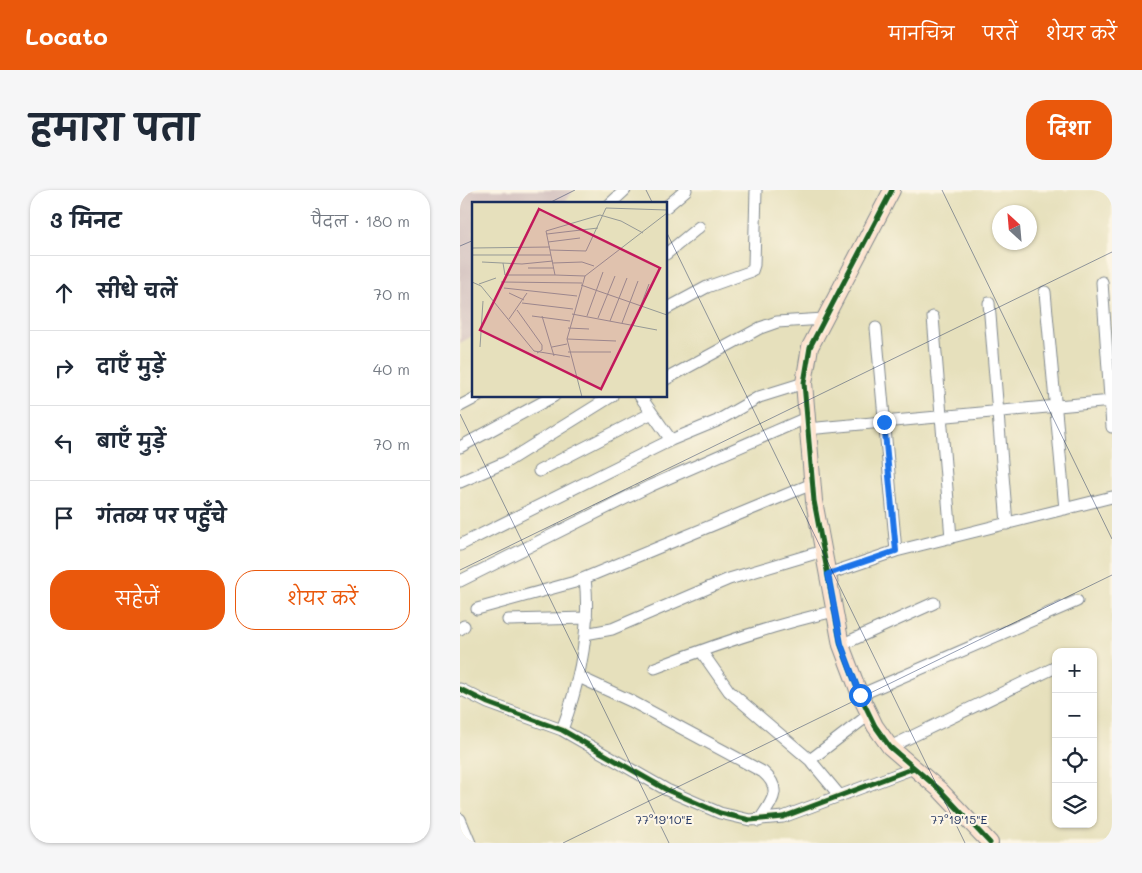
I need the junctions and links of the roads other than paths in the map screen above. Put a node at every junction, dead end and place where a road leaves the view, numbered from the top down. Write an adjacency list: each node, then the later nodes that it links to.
1 (625, 190): 5 (street)
2 (686, 190): 6 (street)
3 (756, 190): 12 (street)
4 (892, 190): 14 (street)
5 (612, 202)
6 (668, 205)
7 (699, 227): 8 (street)
8 (668, 252)
9 (1102, 282): 22 (street)
10 (1044, 292): 24 (street)
11 (989, 303): 25 (street)
12 (668, 308)
13 (933, 317): 27 (street)
14 (824, 319): 16 (street); 17 (street)
15 (876, 328): 28 (street)
16 (668, 378)
17 (804, 383): 29 (street); 31 (street)
18 (475, 398): 23 (street)
19 (550, 398): 32 (street)
20 (609, 398): 34 (street)
21 (641, 398): 26 (street)
22 (1111, 401): 24 (street); 30 (street)
23 (460, 406)
24 (1054, 406): 25 (street); 37 (street)
25 (998, 411): 27 (street); 38 (street)
26 (652, 413): 31 (street); 33 (street)
27 (941, 417): 28 (street); 39 (street)
28 (884, 422): 29 (street); 42 (street)
29 (806, 423): 35 (street); 45 (street)
30 (1112, 428)
31 (671, 440): 40 (street)
32 (460, 447)
33 (539, 471)
34 (460, 482)
35 (812, 484): 41 (street); 44 (street)
36 (1112, 497): 37 (street)
37 (1065, 509): 38 (street)
38 (1007, 524): 39 (street)
39 (951, 538): 42 (street)
40 (460, 545)
41 (823, 551): 43 (street); 52 (street)
42 (896, 551): 43 (street)
43 (828, 574): 49 (street)
44 (585, 578): 48 (street); 50 (street)
45 (460, 580)
46 (1076, 601): 59 (street)
47 (934, 603): 53 (street)
48 (477, 609)
49 (835, 611): 53 (street); 54 (street)
50 (587, 618): 51 (street); 52 (street)
51 (508, 620)
52 (585, 634): 57 (street)
53 (849, 641): 59 (street)
54 (701, 651): 55 (street); 63 (street)
55 (655, 668)
56 (1052, 669): 62 (street)
57 (579, 677): 61 (street); 67 (street)
58 (460, 689): 61 (street)
59 (860, 695): 60 (street)
60 (870, 714): 62 (street); 63 (street)
61 (563, 727): 67 (street)
62 (890, 747): 64 (street)
63 (810, 760): 65 (street)
64 (914, 768): 65 (street); 69 (street)
65 (840, 796): 67 (street)
66 (460, 819): 68 (street)
67 (760, 821)
68 (470, 843)
69 (990, 843)

